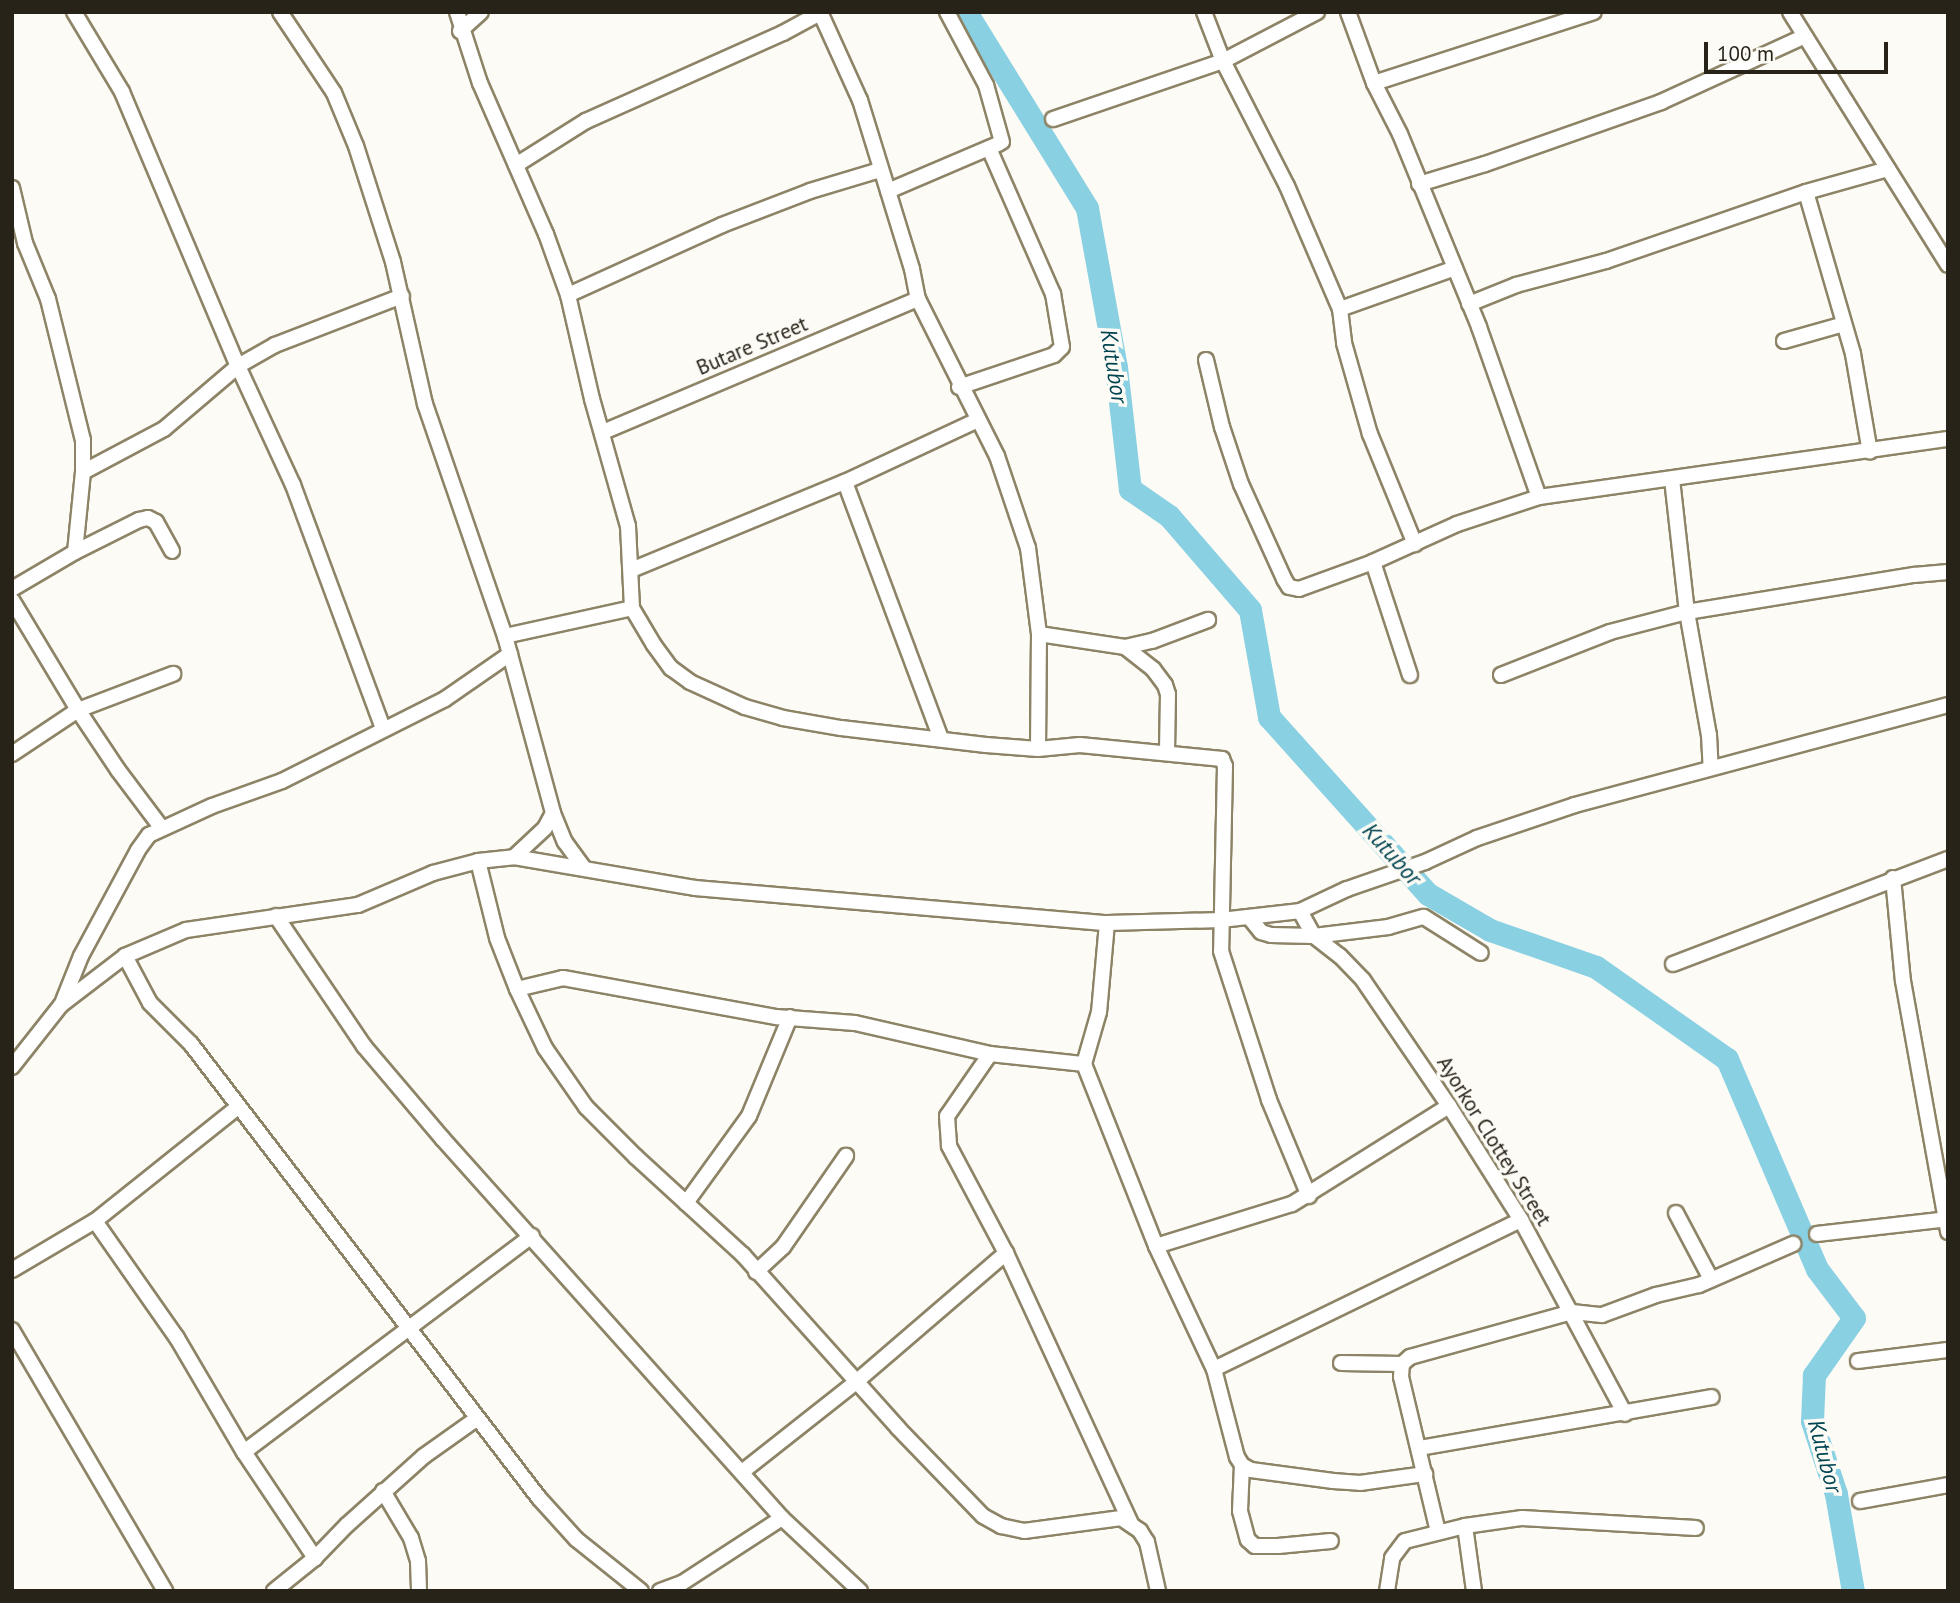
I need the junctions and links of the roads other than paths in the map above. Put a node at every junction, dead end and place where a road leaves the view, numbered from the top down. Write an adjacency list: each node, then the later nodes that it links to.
1 (74, 12): 36 (street)
2 (280, 12): 29 (street)
3 (457, 12): 12 (street)
4 (481, 12): 12 (street)
5 (820, 12): 18 (street); 20 (street)
6 (947, 12): 17 (street)
7 (1204, 12): 14 (street)
8 (1317, 12): 14 (street)
9 (1348, 12): 15 (street)
10 (1594, 12): 15 (street)
11 (1790, 12): 13 (street)
12 (460, 31): 18 (street)
13 (1803, 37): 19 (street); 21 (street)
14 (1223, 61): 16 (street); 32 (street)
15 (1374, 83): 21 (street)
16 (1053, 119)
17 (1000, 143): 23 (street); 37 (street)
18 (516, 165): 28 (street)
19 (1888, 169): 24 (street); 26 (street)
20 (880, 170): 23 (street); 28 (street)
21 (1419, 184): 27 (street)
22 (12, 188): 25 (street)
23 (888, 191): 30 (street)
24 (1806, 192): 31 (street); 33 (street)
25 (19, 244): 42 (street)
26 (1948, 265)
27 (1455, 268): 31 (street); 32 (street)
28 (568, 295): 39 (street)
29 (402, 296): 36 (street); 58 (street)
30 (918, 299): 37 (street); 39 (street, Butare Street)
31 (1469, 304): 45 (street)
32 (1340, 309): 46 (street)
33 (1844, 324): 34 (street); 41 (street)
34 (1784, 341)
35 (1206, 360): 49 (street)
36 (238, 366): 42 (street); 66 (street)
37 (959, 387): 38 (street)
38 (978, 420): 44 (street); 57 (street)
39 (603, 432): 50 (street)
40 (1948, 439): 41 (street)
41 (1870, 452): 43 (street)
42 (83, 472): 48 (street)
43 (1672, 479): 45 (street); 55 (street)
44 (845, 482): 50 (street); 67 (street)
45 (1539, 497): 46 (street)
46 (1415, 544): 49 (street)
47 (172, 551): 48 (street)
48 (75, 552): 52 (street)
49 (1373, 562): 62 (street)
50 (631, 570): 54 (street)
51 (1948, 572): 55 (street)
52 (12, 589)
53 (12, 600): 65 (street)
54 (632, 608): 58 (street); 67 (street)
55 (1687, 612): 63 (street); 71 (street)
56 (1208, 620): 59 (street)
57 (1040, 634): 59 (street); 68 (street)
58 (505, 636): 60 (street)
59 (1125, 647): 69 (street)
60 (510, 654): 66 (street); 72 (street)
61 (173, 674): 65 (street)
62 (1410, 675)
63 (1501, 675)
64 (1948, 705): 71 (street)
65 (78, 710): 70 (street); 73 (street)
66 (383, 728): 73 (street)
67 (941, 738): 68 (street)
68 (1038, 749): 69 (street)
69 (1167, 752): 82 (street)
70 (12, 754)
71 (1711, 768): 79 (street)
72 (553, 813): 74 (street); 77 (street)
73 (161, 827): 89 (street)
74 (514, 857): 76 (street); 77 (street)
75 (1948, 859): 78 (street)
76 (478, 862): 80 (street); 88 (street)
77 (584, 868): 83 (street)
78 (1893, 878): 87 (street); 102 (street)
79 (1300, 911): 81 (street); 84 (street, Ayorkor Clottey Street)
80 (276, 916): 86 (street); 104 (street)
81 (1249, 917): 82 (street); 84 (street)
82 (1220, 920): 83 (street); 97 (street)
83 (1107, 923): 92 (street)
84 (1314, 936): 85 (street); 94 (street, Ayorkor Clottey Street)
85 (1481, 953)
86 (125, 956): 89 (street); 95 (street)
87 (1673, 964)
88 (517, 989): 90 (street); 98 (street)
89 (61, 1005): 93 (street)
90 (790, 1017): 91 (street); 98 (street)
91 (990, 1054): 92 (street); 107 (street)
92 (1084, 1064): 106 (street)
93 (12, 1067)
94 (1449, 1106): 97 (street); 100 (street, Ayorkor Clottey Street)
95 (239, 1107): 101 (street); 113 (street)
96 (846, 1156): 109 (street)
97 (1309, 1196): 106 (street)
98 (686, 1203): 109 (street)
99 (1676, 1213): 110 (street)
100 (1521, 1220): 111 (street, Ayorkor Clottey Street); 118 (street)
101 (95, 1221): 108 (street); 124 (street)
102 (1947, 1223): 103 (street)
103 (1817, 1234)
104 (532, 1236): 113 (street); 126 (street)
105 (1793, 1244): 110 (street)
106 (1156, 1246): 118 (street)
107 (1006, 1253): 119 (street); 132 (street)
108 (12, 1270)
109 (756, 1272): 119 (street)
110 (1711, 1279): 111 (street)
111 (1572, 1312): 117 (street); 121 (street, Ayorkor Clottey Street)
112 (12, 1330): 138 (street)
113 (410, 1330): 122 (street); 124 (street)
114 (1948, 1350): 115 (street)
115 (1858, 1361)
116 (1341, 1363): 117 (street)
117 (1402, 1364): 123 (street)
118 (1214, 1369): 125 (street)
119 (856, 1382): 126 (street); 132 (street)
120 (1712, 1397): 121 (street)
121 (1625, 1414): 123 (street)
122 (476, 1419): 129 (street); 141 (street)
123 (1420, 1448): 127 (street)
124 (244, 1452): 137 (street)
125 (1242, 1465): 127 (street); 136 (street)
126 (742, 1472): 131 (street)
127 (1425, 1474): 135 (street)
128 (1948, 1485): 130 (street)
129 (383, 1491): 137 (street); 140 (street)
130 (1860, 1501)
131 (782, 1518): 142 (street); 143 (street)
132 (1131, 1524): 144 (street)
133 (1465, 1527): 134 (street); 135 (street); 146 (street)
134 (1696, 1528)
135 (1438, 1532): 145 (street)
136 (1331, 1541)
137 (315, 1558): 139 (street)
138 (165, 1591)
139 (274, 1591)
140 (419, 1591)
141 (641, 1591)
142 (660, 1591)
143 (860, 1591)
144 (1158, 1591)
145 (1387, 1591)
146 (1474, 1591)

